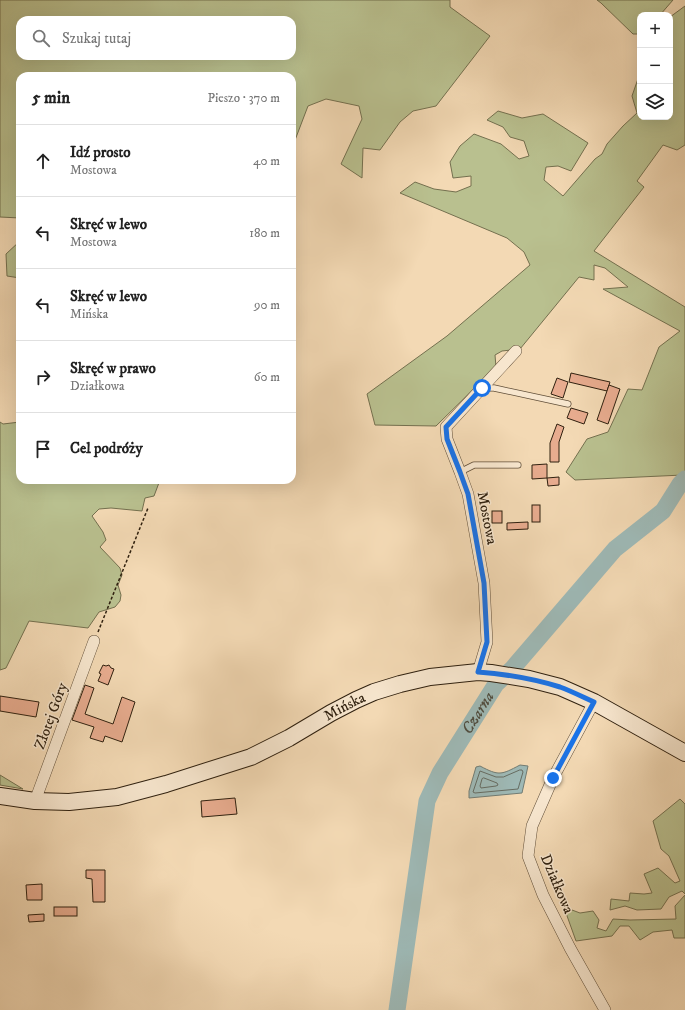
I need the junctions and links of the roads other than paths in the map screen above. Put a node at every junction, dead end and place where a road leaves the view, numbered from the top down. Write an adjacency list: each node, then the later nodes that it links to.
1 (516, 351): 2 (street, Mostowa)
2 (482, 388): 3 (lane); 5 (street, Mostowa)
3 (568, 404)
4 (518, 465): 5 (lane)
5 (460, 472): 7 (street, Mostowa)
6 (94, 641): 11 (street, Złotej Góry)
7 (484, 673): 8 (street, Mińska); 11 (street, Mińska)
8 (594, 702): 9 (street, Mińska); 12 (street, Działkowa)
9 (685, 752)
10 (0, 796): 11 (street, Mińska)
11 (35, 801)
12 (605, 1010)

